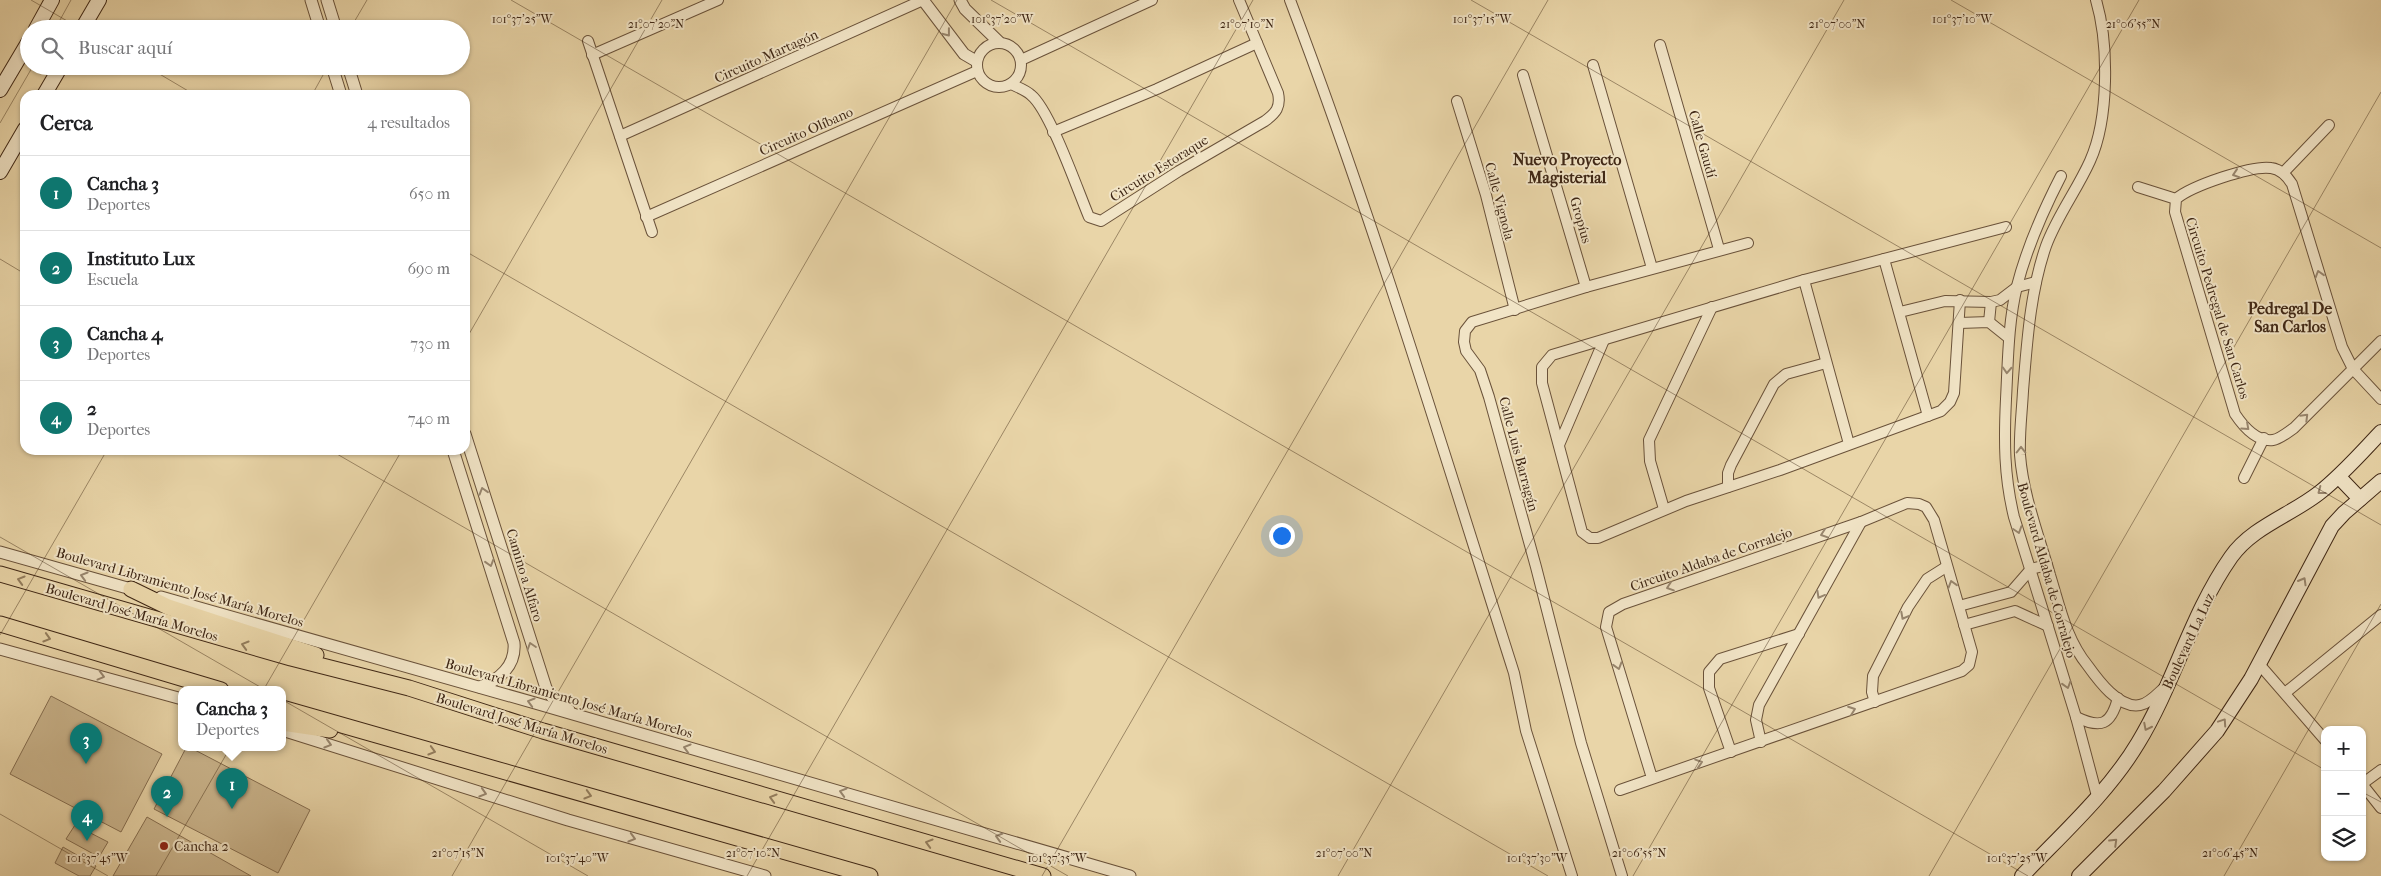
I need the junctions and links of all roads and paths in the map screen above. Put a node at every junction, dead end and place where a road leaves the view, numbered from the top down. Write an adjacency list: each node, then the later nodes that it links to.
1 (52, 0): 12 (main road)
2 (99, 0): 13 (main road)
3 (311, 0): 14 (street)
4 (327, 0): 15 (street)
5 (718, 0): 20 (street)
6 (923, 0): 24 (street, one-way to 24); 37 (street, Circuito Martagón)
7 (960, 0): 17 (street)
8 (1152, 0): 22 (street)
9 (1239, 0): 18 (street, Circuito Estoraque)
10 (1290, 0): 126 (street)
11 (2096, 0): 52 (street, Boulevard Aldaba de Corralejo)
12 (41, 20)
13 (87, 20)
14 (317, 20)
15 (333, 20)
16 (588, 41): 20 (street)
17 (999, 42): 22 (street); 24 (street)
18 (1257, 43): 36 (street); 36 (street, Circuito Estoraque)
19 (1660, 45): 48 (street, Calle Gaudí)
20 (592, 55): 37 (street)
21 (20, 56): 30 (main road)
22 (1021, 60): 29 (street)
23 (1593, 65): 50 (street)
24 (976, 66): 29 (street); 44 (street, Circuito Olíbano)
25 (56, 75): 31 (main road)
26 (334, 75): 32 (street)
27 (351, 75): 33 (street)
28 (1523, 75): 54 (street, Gropíus)
29 (1011, 84): 36 (street, Circuito Estoraque)
30 (0, 90)
31 (47, 90)
32 (339, 90)
33 (355, 90)
34 (1456, 101): 58 (street, Calle Vignola)
35 (2330, 125): 40 (street)
36 (1053, 132)
37 (620, 136): 44 (street)
38 (20, 137): 39 (main road)
39 (0, 172)
40 (2283, 173): 43 (street, one-way to 43); 66 (street, one-way to 40)
41 (2061, 176): 53 (street, Boulevard Aldaba de Corralejo)
42 (2138, 187): 43 (street)
43 (2176, 199): 70 (street, Circuito Pedregal de San Carlos, one-way to 70)
44 (646, 217): 46 (street)
45 (2006, 227): 49 (street)
46 (652, 232)
47 (1748, 242): 48 (street, Calle Luis Barragán)
48 (1720, 250): 50 (street, Calle Luis Barragán)
49 (1884, 259): 51 (street); 59 (street)
50 (1652, 268): 54 (street, Calle Luis Barragán)
51 (1804, 280): 57 (street); 65 (street)
52 (2036, 282): 53 (street); 83 (street, Boulevard Aldaba de Corralejo, one-way to 52)
53 (2017, 286): 56 (street); 62 (street, Boulevard Aldaba de Corralejo)
54 (1586, 287): 58 (street, Calle Luis Barragán)
55 (1960, 300): 56 (street); 59 (street); 61 (street)
56 (1991, 302): 60 (street)
57 (1712, 307): 63 (street); 80 (street)
58 (1515, 310): 127 (street, Calle Luis Barragán)
59 (1900, 312): 68 (street)
60 (1989, 322): 61 (street); 62 (street)
61 (1959, 323): 68 (street)
62 (2009, 338): 85 (street, Boulevard Aldaba de Corralejo, one-way to 85)
63 (1604, 340): 72 (street); 72 (street)
64 (2381, 341): 66 (street)
65 (1826, 363): 71 (street); 78 (street)
66 (2353, 369): 67 (street); 70 (street, one-way to 66)
67 (2381, 399)
68 (1928, 416): 71 (street)
69 (2381, 432): 75 (main road, Boulevard La Luz)
70 (2264, 438): 76 (street)
71 (1849, 444): 78 (street)
72 (1559, 445): 80 (street)
73 (470, 450): 107 (street, Camino a Alfaro, one-way to 73)
74 (456, 455): 100 (street, one-way to 100)
75 (2339, 477): 79 (main road); 99 (main road, Boulevard La Luz, one-way to 99)
76 (2244, 478)
77 (2381, 480): 79 (main road)
78 (1728, 486): 80 (street)
79 (2360, 499): 97 (main road, one-way to 79)
80 (1664, 509)
81 (1861, 522): 84 (street, Circuito Aldaba de Corralejo); 95 (street, one-way to 95); 116 (street, Circuito Aldaba de Corralejo, one-way to 116)
82 (0, 552): 87 (street, Boulevard Libramiento José María Morelos, one-way to 82)
83 (2047, 565): 85 (street); 104 (street, Boulevard Aldaba de Corralejo)
84 (1946, 567): 89 (street, Circuito Aldaba de Corralejo, one-way to 84); 105 (street, one-way to 105)
85 (2031, 569): 88 (street); 94 (street, Boulevard Aldaba de Corralejo)
86 (0, 574): 101 (main road, Boulevard José María Morelos, one-way to 86)
87 (131, 589): 100 (street, Boulevard Libramiento José María Morelos); 101 (main road)
88 (2011, 592): 89 (street); 90 (street)
89 (1958, 606): 93 (street, Circuito Aldaba de Corralejo)
90 (2015, 611): 93 (street); 94 (street)
91 (2381, 615): 102 (street)
92 (0, 624): 98 (main road, one-way to 98)
93 (1964, 625): 105 (street, Circuito Aldaba de Corralejo)
94 (2048, 626): 108 (street, Boulevard Aldaba de Corralejo, one-way to 108)
95 (1799, 634): 113 (street); 114 (street)
96 (0, 648): 103 (street, one-way to 103)
97 (2259, 664): 102 (street); 129 (main road, one-way to 97)
98 (209, 686)
99 (2166, 686): 104 (street, Boulevard Aldaba de Corralejo); 120 (main road, Boulevard La Luz, one-way to 120)
100 (480, 687): 107 (street, Boulevard Libramiento José María Morelos, one-way to 100)
101 (409, 688): 124 (main road, Boulevard José María Morelos, one-way to 101)
102 (2284, 693): 111 (street)
103 (178, 698)
104 (2118, 698): 108 (street)
105 (1875, 702): 113 (street, Circuito Aldaba de Corralejo, one-way to 105)
106 (286, 709): 112 (main road)
107 (574, 714): 125 (street, Boulevard Libramiento José María Morelos, one-way to 107)
108 (2076, 717): 120 (street, Boulevard Aldaba de Corralejo)
109 (286, 725): 112 (main road)
110 (286, 731): 122 (street, one-way to 122)
111 (2321, 735)
112 (385, 738): 123 (main road, one-way to 123)
113 (1761, 742): 114 (street, Circuito Aldaba de Corralejo)
114 (1731, 752): 116 (street, Circuito Aldaba de Corralejo, one-way to 114)
115 (2381, 770): 117 (street)
116 (1652, 778): 119 (street, Circuito Aldaba de Corralejo)
117 (2366, 781)
118 (2366, 789): 121 (street)
119 (1620, 790)
120 (2098, 796): 128 (main road, Boulevard La Luz)
121 (2381, 808)
122 (765, 876)
123 (870, 876)
124 (1043, 876)
125 (1130, 876)
126 (1572, 876)
127 (1622, 876)
128 (2022, 876)
129 (2079, 876)

